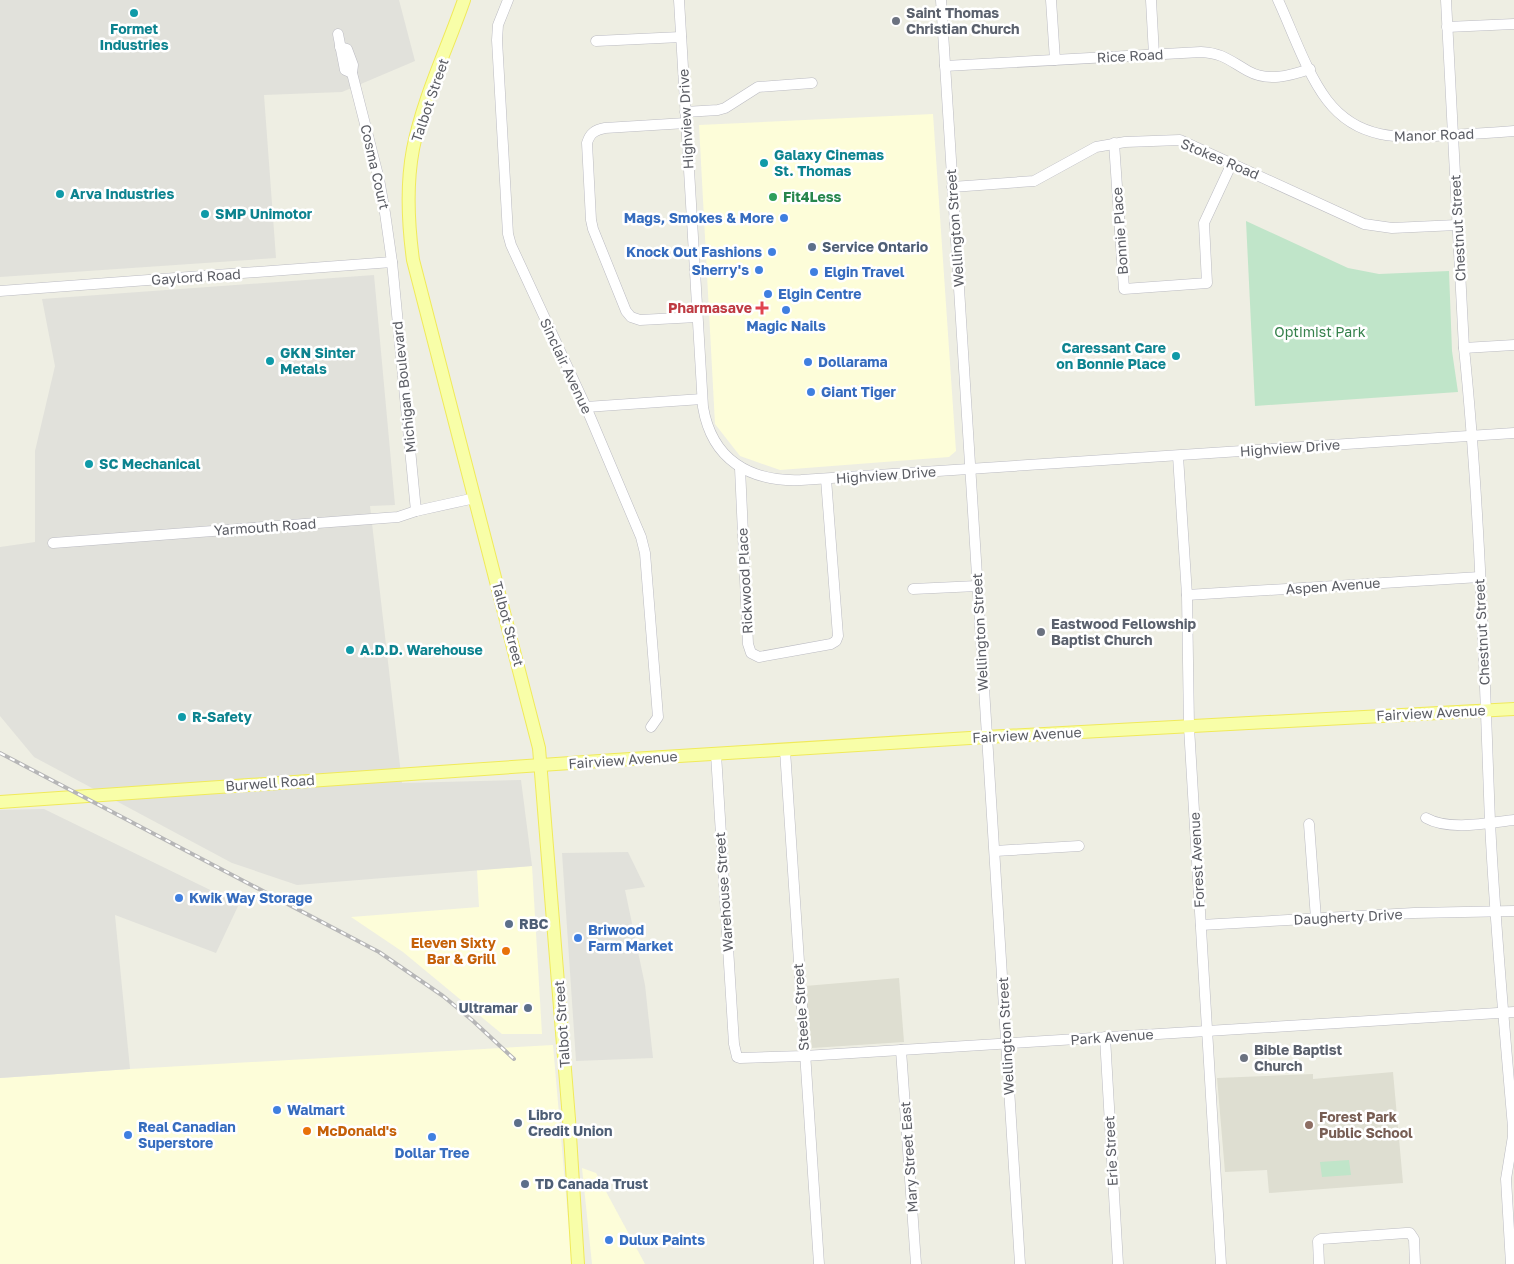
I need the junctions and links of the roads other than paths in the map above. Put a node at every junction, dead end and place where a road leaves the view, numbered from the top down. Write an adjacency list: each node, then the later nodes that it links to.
1 (464, 0): 40 (main road, Talbot Street)
2 (508, 0): 33 (street, Sinclair Avenue)
3 (679, 0): 12 (street, Highview Drive)
4 (941, 0): 16 (street, Wellington Street)
5 (1051, 0): 15 (street)
6 (1151, 0): 14 (street)
7 (1278, 0): 17 (street, Manor Road)
8 (1446, 0): 10 (street, Chestnut Street)
9 (1514, 24): 10 (street)
10 (1447, 27): 22 (street, Chestnut Street)
11 (338, 34): 27 (street, Cosma Court)
12 (681, 37): 13 (street); 19 (street, Highview Drive)
13 (596, 41)
14 (1154, 55): 15 (street, Rice Road); 17 (street, Rice Road)
15 (1054, 60): 16 (street, Rice Road)
16 (945, 66): 25 (street, Wellington Street)
17 (1310, 69): 22 (street, Manor Road)
18 (812, 83): 19 (street)
19 (685, 112): 20 (street, Highview Drive)
20 (686, 123): 29 (street, Highview Drive); 29 (street)
21 (1514, 131): 22 (street, Manor Road)
22 (1453, 135): 26 (street, Chestnut Street)
23 (1114, 143): 24 (street, Stokes Road); 24 (street, Bonnie Place); 25 (street, Stokes Road)
24 (1232, 163): 26 (street, Stokes Road)
25 (952, 187): 38 (street, Wellington Street)
26 (1457, 225): 31 (street, Chestnut Street)
27 (392, 262): 28 (street, Gaylord Road); 41 (street, Michigan Boulevard)
28 (0, 291)
29 (697, 317): 32 (street, Highview Drive)
30 (1514, 345): 31 (street)
31 (1464, 348): 35 (street, Chestnut Street)
32 (702, 399): 33 (street); 37 (street, Highview Drive)
33 (586, 407): 49 (street, Sinclair Avenue)
34 (1514, 433): 35 (street, Highview Drive)
35 (1472, 436): 36 (street, Highview Drive); 43 (street, Chestnut Street)
36 (1178, 456): 38 (street, Highview Drive); 46 (street, Forest Avenue)
37 (740, 468): 39 (street, Highview Drive); 39 (street, Rickwood Place)
38 (970, 470): 39 (street, Highview Drive); 44 (street, Wellington Street)
39 (826, 479)
40 (475, 498): 41 (street, Yarmouth Road); 54 (main road, Talbot Street)
41 (416, 511): 42 (street, Yarmouth Road)
42 (52, 543)
43 (1480, 577): 46 (street, Aspen Avenue); 48 (street, Chestnut Street)
44 (977, 586): 45 (street); 51 (street, Wellington Street)
45 (913, 589)
46 (1187, 595): 50 (street, Forest Avenue)
47 (1514, 709): 48 (main road, Fairview Avenue)
48 (1487, 710): 50 (main road, Fairview Avenue); 58 (street, Chestnut Street)
49 (651, 727)
50 (1189, 727): 51 (main road, Fairview Avenue); 65 (street, Forest Avenue)
51 (986, 737): 52 (main road, Fairview Avenue); 61 (street, Wellington Street)
52 (785, 750): 53 (main road, Fairview Avenue); 72 (street, Steele Street)
53 (716, 754): 54 (main road, Fairview Avenue); 67 (street, Warehouse Street)
54 (540, 765): 55 (main road, Burwell Road); 73 (main road, Talbot Street)
55 (0, 802)
56 (1426, 818): 58 (street)
57 (1514, 820): 58 (street)
58 (1490, 823): 63 (street, Chestnut Street)
59 (1309, 824): 64 (street)
60 (1079, 846): 61 (street)
61 (995, 851): 70 (street, Wellington Street)
62 (1514, 911): 63 (street, Daugherty Drive)
63 (1496, 912): 64 (street, Daugherty Drive); 66 (street, Chestnut Street)
64 (1316, 919): 65 (street, Daugherty Drive)
65 (1201, 926): 68 (street, Forest Avenue)
66 (1509, 1012): 68 (street, Park Avenue); 81 (street, Chestnut Street)
67 (733, 1030): 72 (street, Park Avenue)
68 (1207, 1031): 69 (street, Park Avenue); 78 (street, Forest Avenue)
69 (1105, 1037): 70 (street, Park Avenue); 77 (street, Erie Street)
70 (1007, 1043): 71 (street, Park Avenue); 76 (street, Wellington Street)
71 (902, 1050): 72 (street, Park Avenue); 75 (street, Mary Street East)
72 (804, 1056): 74 (street, Steele Street)
73 (578, 1264)
74 (819, 1264)
75 (916, 1264)
76 (1020, 1264)
77 (1118, 1264)
78 (1221, 1264)
79 (1319, 1264): 80 (street)
80 (1416, 1264)
81 (1511, 1264)

